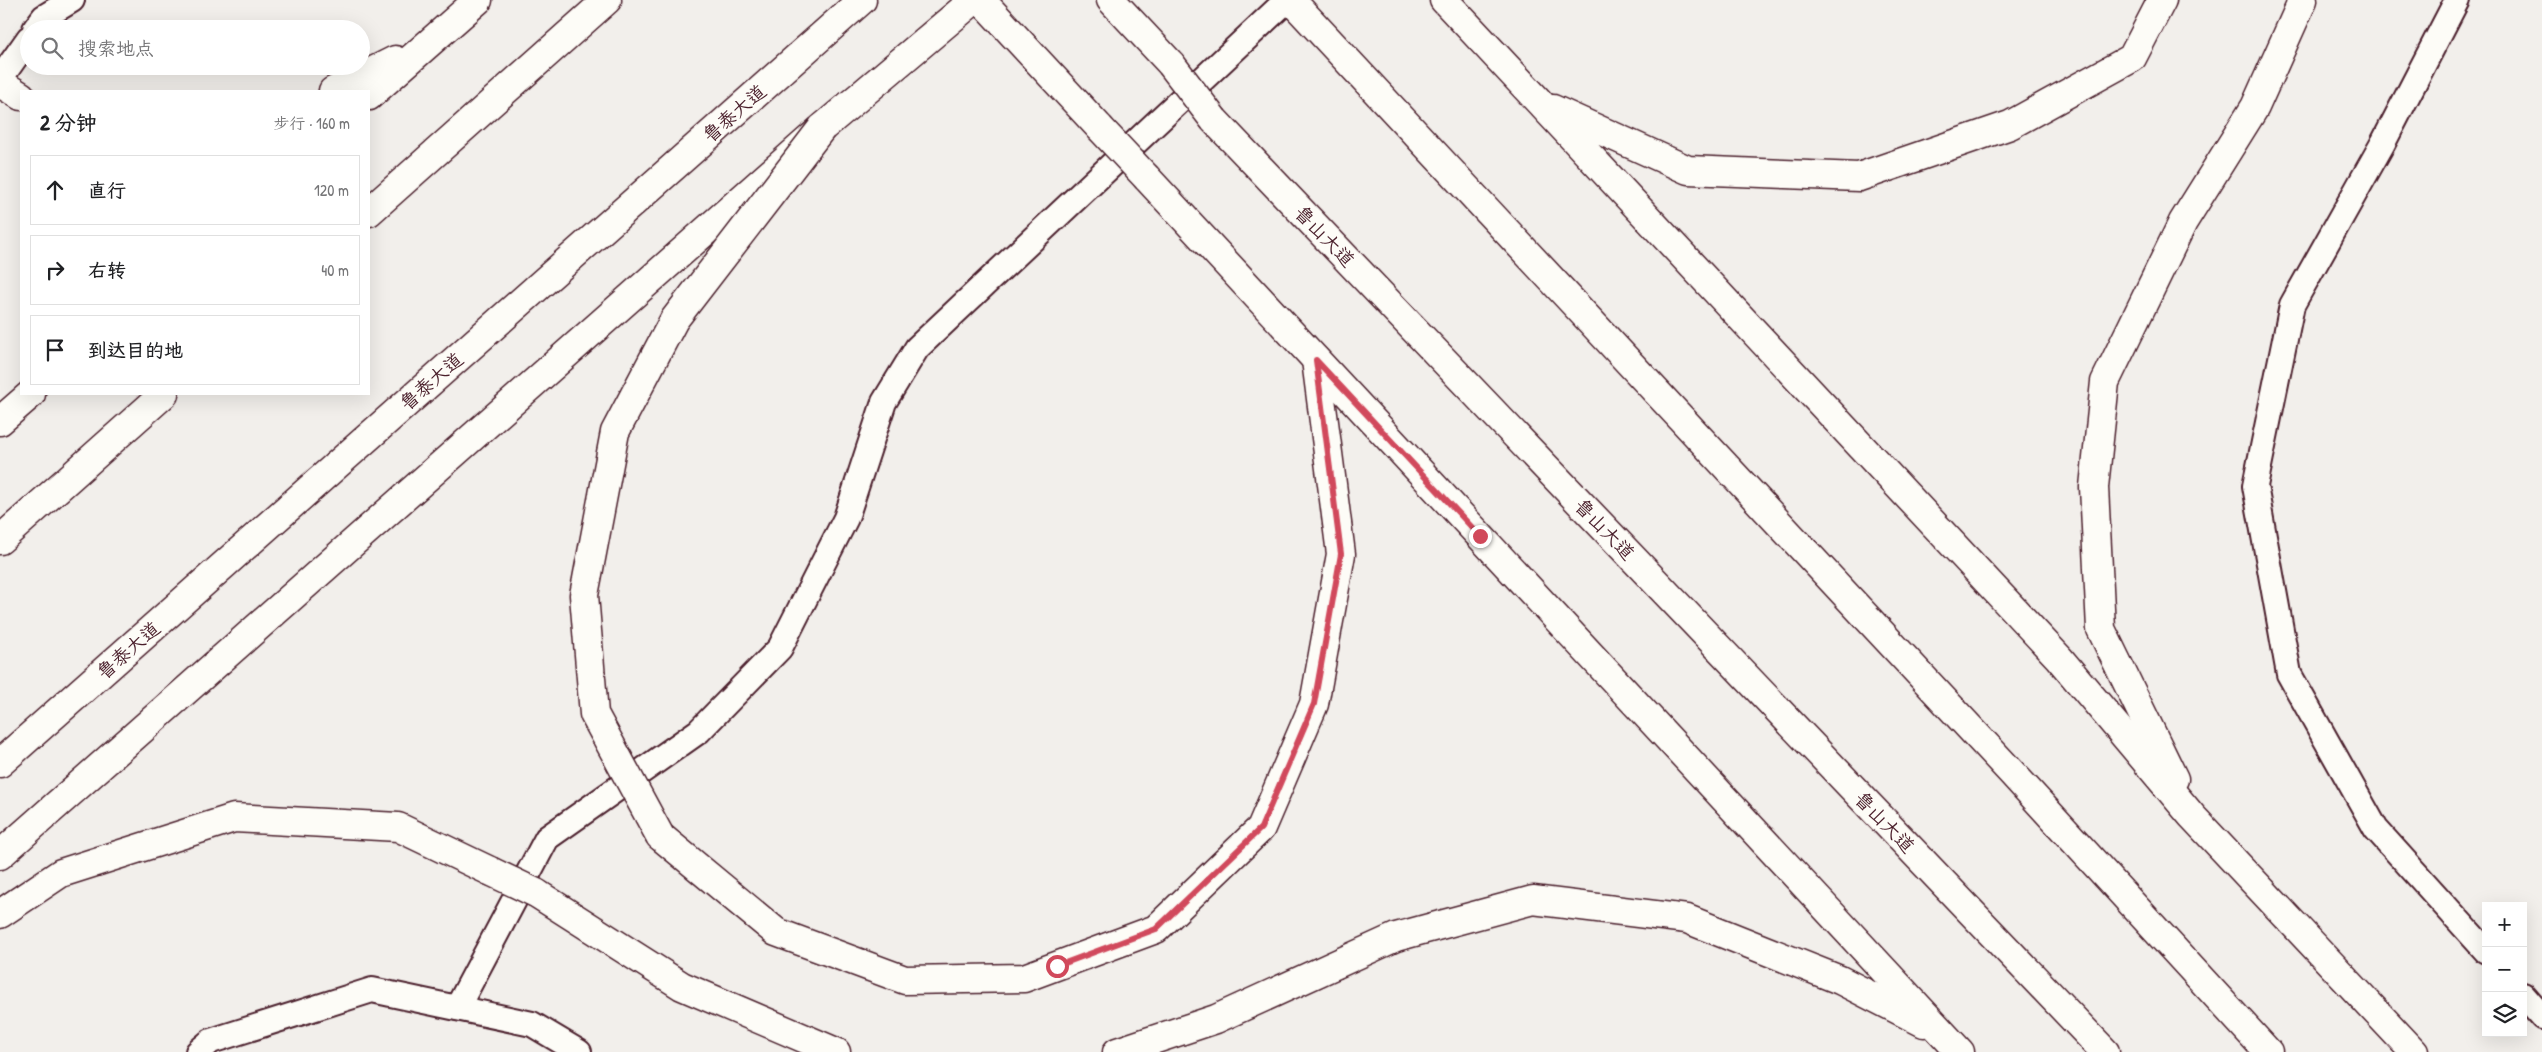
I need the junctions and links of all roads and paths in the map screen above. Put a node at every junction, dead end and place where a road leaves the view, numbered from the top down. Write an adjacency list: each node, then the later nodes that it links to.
1 (72, 0): 14 (lane)
2 (478, 0): 15 (main road)
3 (607, 0): 26 (main road)
4 (862, 0): 32 (main road, 鲁泰大道)
5 (974, 0): 25 (main road)
6 (981, 0): 27 (main road, bridge)
7 (1111, 0): 45 (main road, 鲁山大道, bridge)
8 (1287, 0): 38 (lane)
9 (1291, 0): 46 (main road)
10 (1444, 0): 24 (main road)
11 (2162, 0): 24 (main road)
12 (2303, 0): 33 (main road)
13 (2457, 0): 36 (lane)
14 (42, 20)
15 (429, 43): 17 (main road); 23 (main road)
16 (20, 51): 19 (lane)
17 (370, 72)
18 (365, 75): 21 (main road)
19 (0, 79)
20 (0, 83): 22 (main road)
21 (335, 90)
22 (20, 95)
23 (370, 95)
24 (1540, 103): 33 (main road)
25 (822, 128): 27 (main road, bridge); 34 (main road, bridge)
26 (370, 211)
27 (1316, 360): 40 (main road)
28 (30, 395): 30 (main road)
29 (163, 395): 31 (main road)
30 (0, 421)
31 (0, 540)
32 (0, 763)
33 (2192, 816): 47 (main road)
34 (0, 855)
35 (0, 914): 43 (main road, bridge)
36 (2482, 947)
37 (2527, 1000): 39 (lane)
38 (457, 1008): 41 (lane); 42 (lane)
39 (2542, 1017)
40 (1951, 1042): 44 (main road)
41 (198, 1052)
42 (579, 1052)
43 (836, 1052)
44 (1117, 1052)
45 (2105, 1052)
46 (2268, 1052)
47 (2414, 1052)

